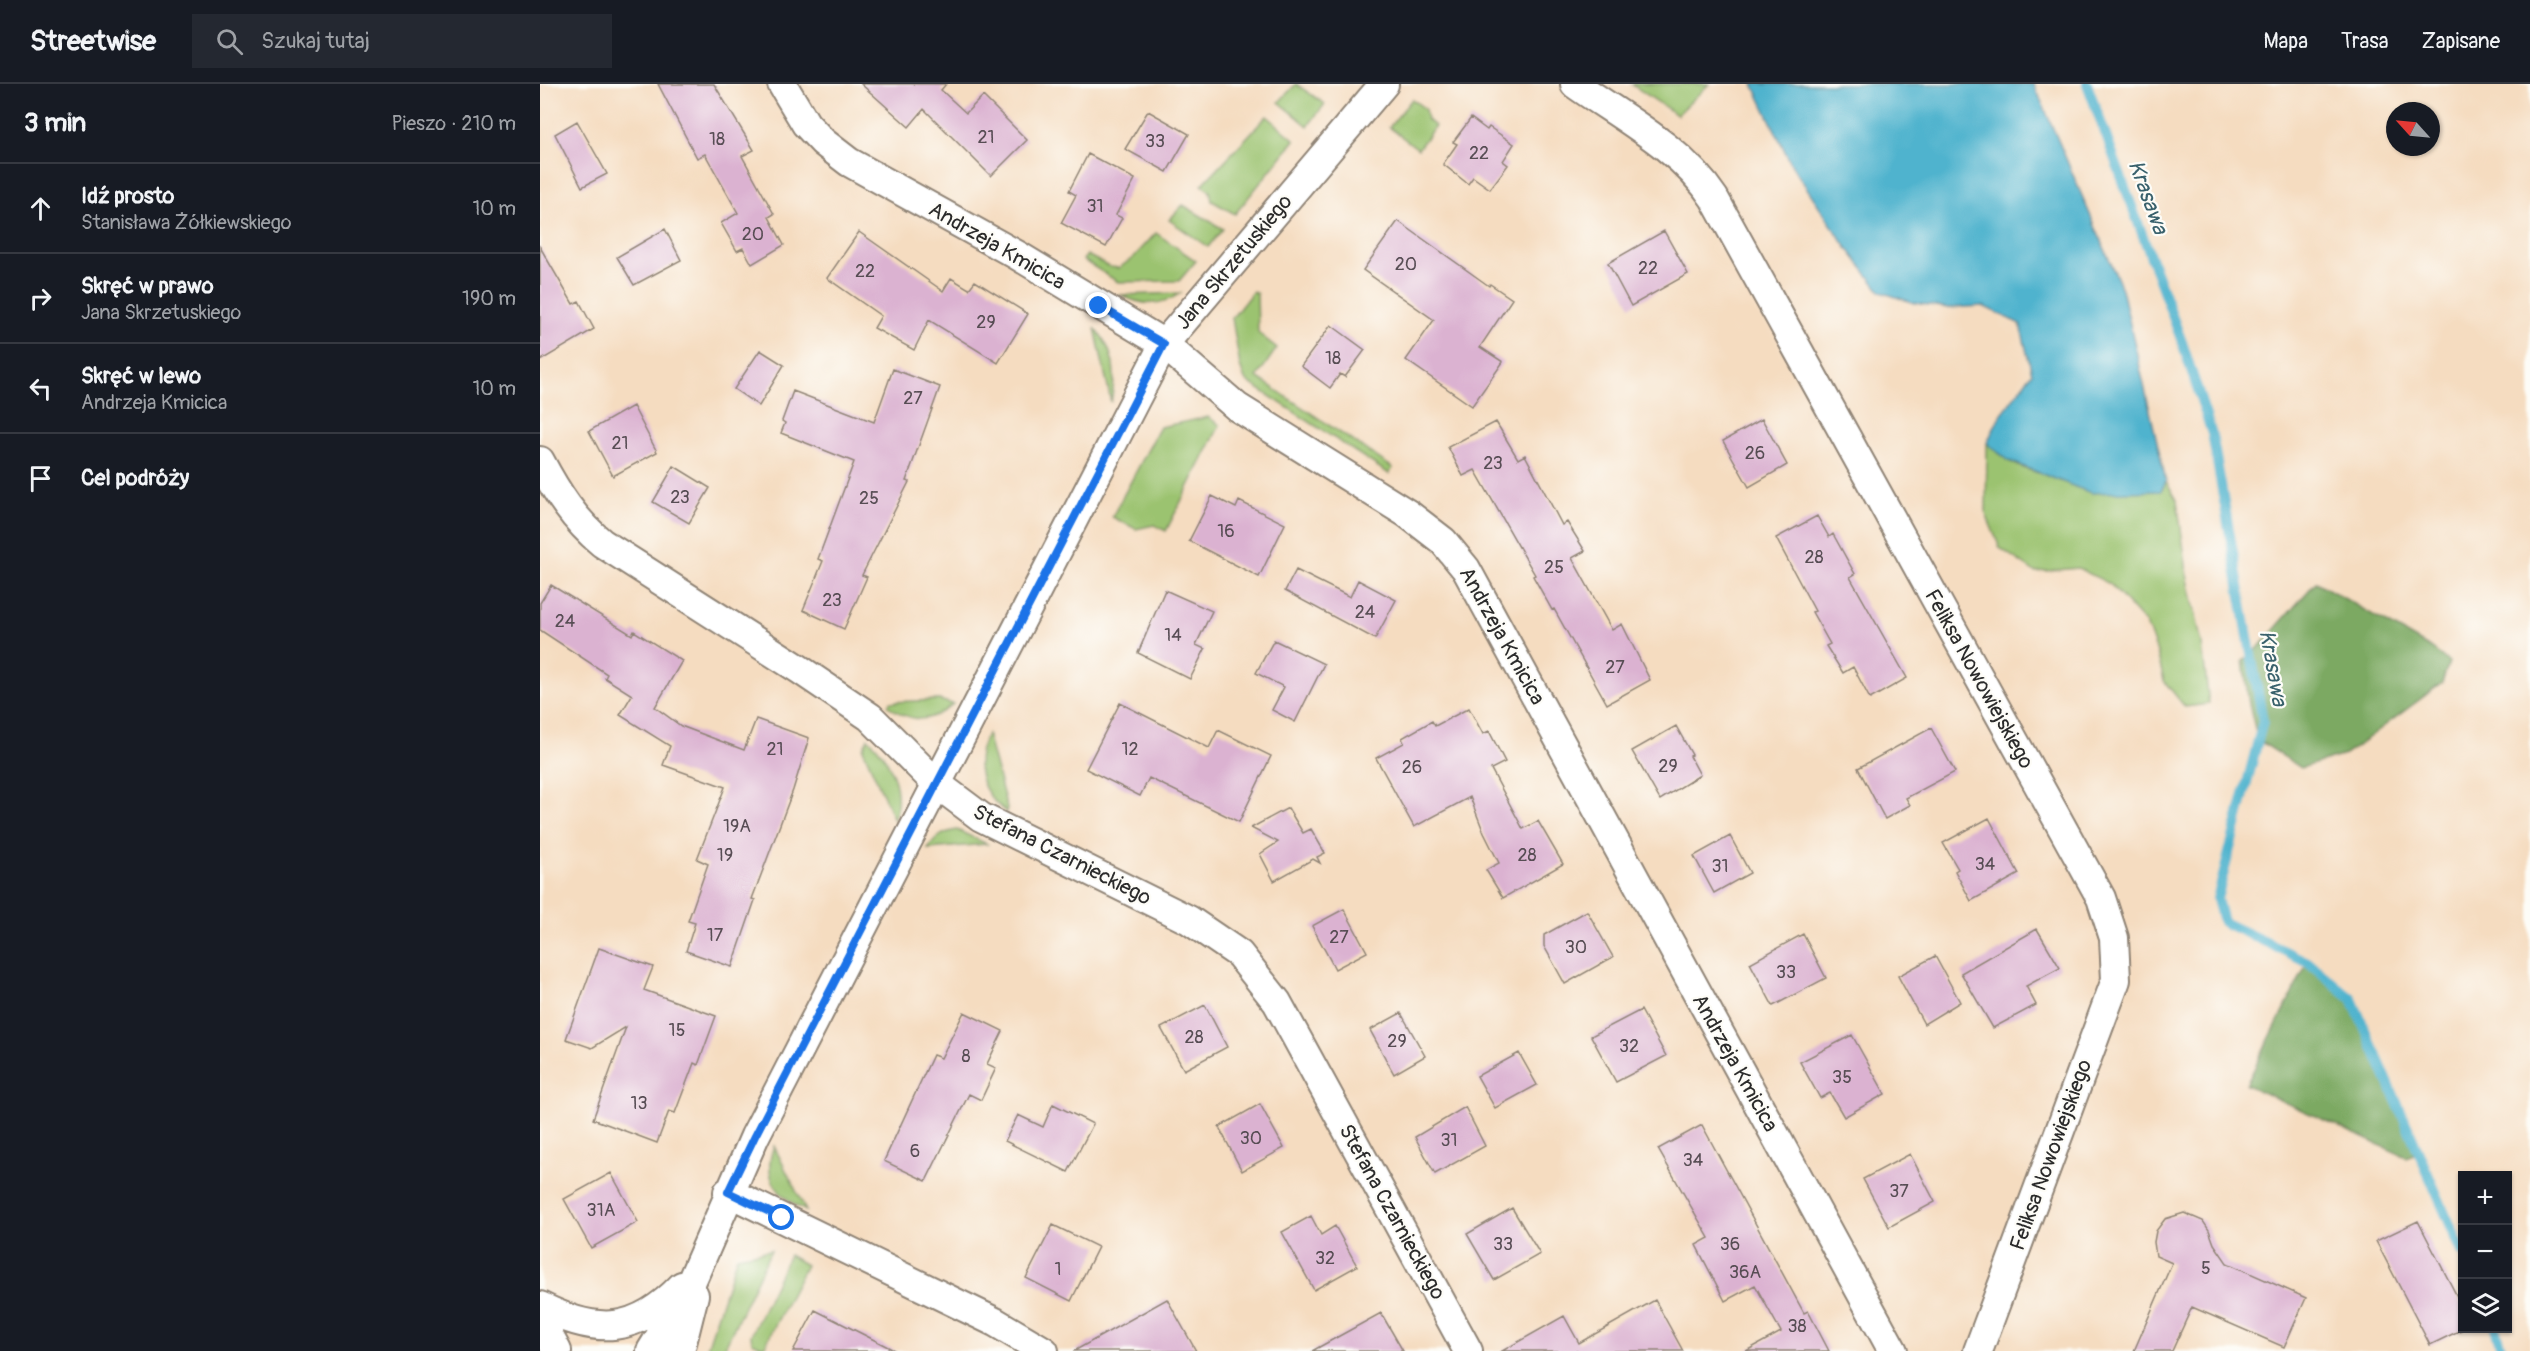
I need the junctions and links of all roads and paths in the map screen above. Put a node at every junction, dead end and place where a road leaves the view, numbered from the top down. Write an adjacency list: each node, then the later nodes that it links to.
1 (782, 84): 4 (street, Andrzeja Kmicica)
2 (1384, 84): 4 (street, Jana Skrzetuskiego)
3 (1575, 84): 17 (street, Feliksa Nowowiejskiego)
4 (1164, 344): 6 (street, Jana Skrzetuskiego); 16 (street, Andrzeja Kmicica)
5 (540, 461): 6 (street, Stefana Czarnieckiego)
6 (937, 784): 7 (street, Jana Skrzetuskiego); 15 (street, Stefana Czarnieckiego)
7 (728, 1192): 8 (street, Jana Skrzetuskiego); 14 (street)
8 (702, 1260): 9 (street, Jana Skrzetuskiego); 12 (street, Jana Skrzetuskiego); 13 (street, Jana Skrzetuskiego)
9 (540, 1306)
10 (540, 1320): 11 (street)
11 (557, 1351)
12 (651, 1351)
13 (680, 1351)
14 (1044, 1351)
15 (1468, 1351)
16 (1893, 1351)
17 (1978, 1351)

